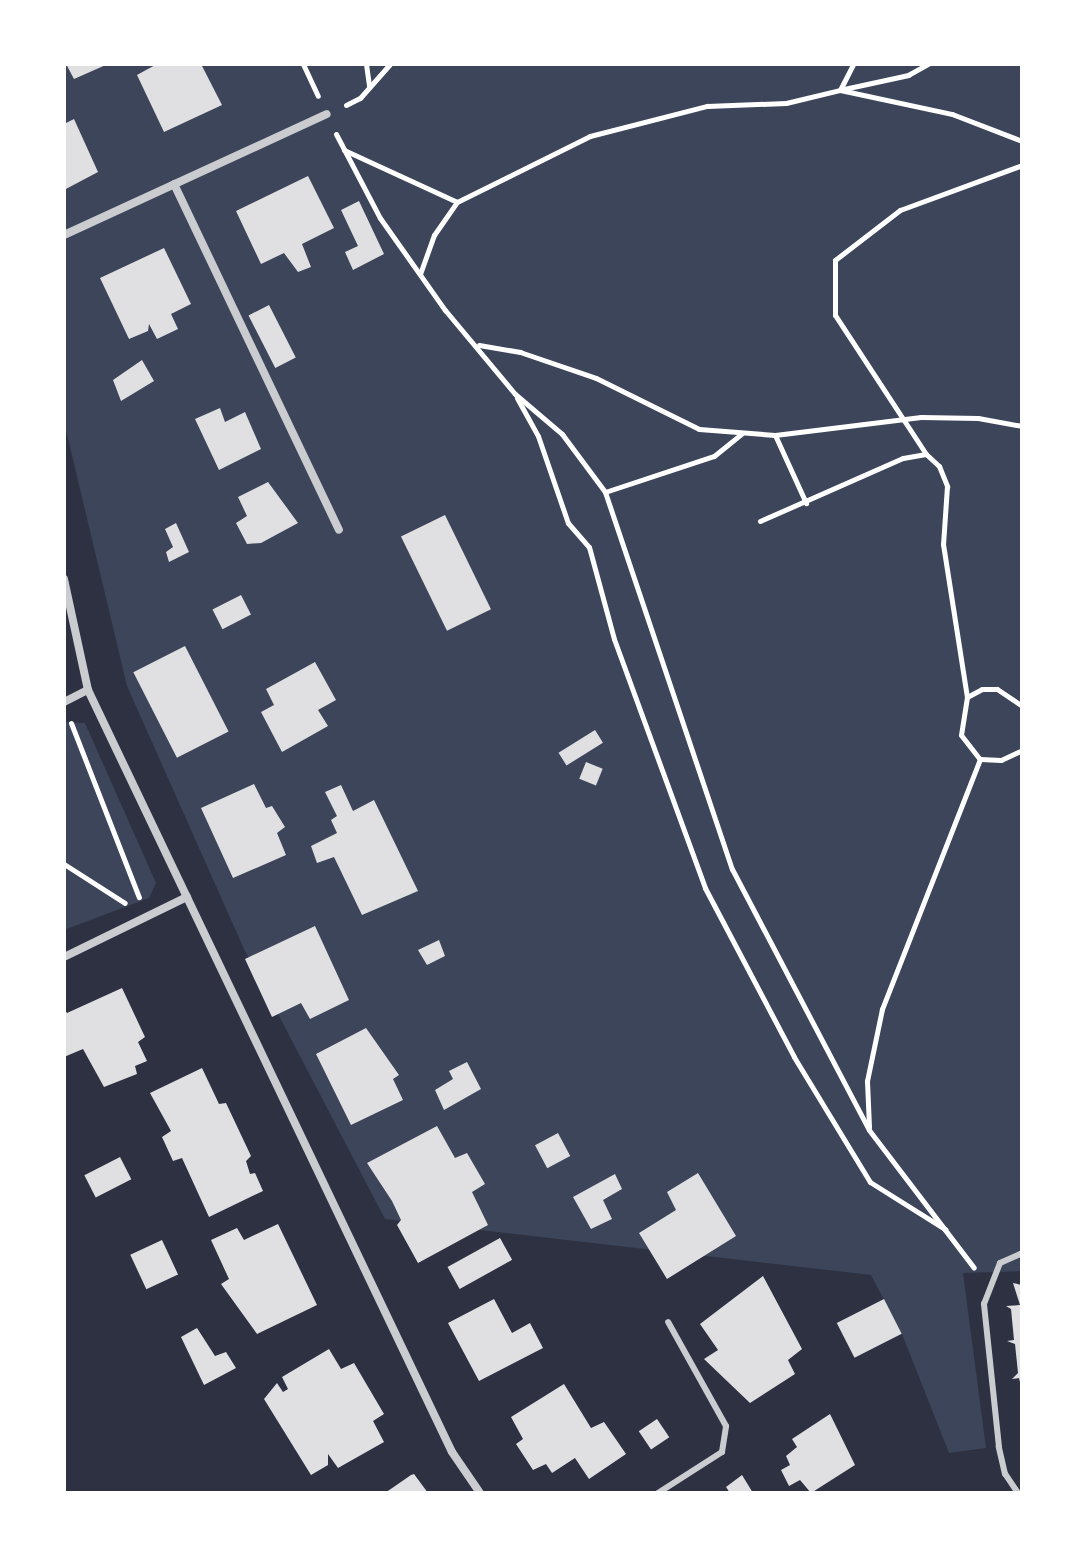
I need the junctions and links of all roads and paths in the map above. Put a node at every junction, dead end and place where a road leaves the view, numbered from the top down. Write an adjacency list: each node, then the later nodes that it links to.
1 (303, 64): 8 (path)
2 (366, 64): 6 (path)
3 (390, 64): 6 (path)
4 (853, 64): 7 (path)
5 (928, 64): 7 (path)
6 (369, 86): 8 (path)
7 (840, 90): 9 (path); 13 (path)
8 (327, 114): 10 (path); 12 (street)
9 (1022, 141)
10 (343, 149): 13 (path); 15 (path)
11 (1022, 165): 21 (path)
12 (174, 184): 14 (street); 25 (street)
13 (457, 202): 15 (path)
14 (64, 235)
15 (420, 274): 16 (path)
16 (479, 345): 17 (path); 19 (path)
17 (515, 394): 22 (path); 40 (path)
18 (1022, 426): 20 (path)
19 (742, 433): 20 (path); 22 (path)
20 (775, 435): 23 (path)
21 (926, 454): 23 (path); 28 (path)
22 (605, 492): 39 (path)
23 (806, 503): 24 (path)
24 (760, 521)
25 (339, 530)
26 (64, 579): 27 (street)
27 (88, 690): 29 (street); 35 (street)
28 (967, 697): 30 (path); 33 (path)
29 (64, 702)
30 (1022, 706)
31 (71, 722): 36 (path)
32 (1022, 750): 33 (path)
33 (980, 759): 39 (path)
34 (64, 864): 37 (path)
35 (187, 897): 38 (street); 44 (street)
36 (141, 901)
37 (129, 906)
38 (64, 957)
39 (869, 1130): 40 (path)
40 (949, 1232): 42 (path)
41 (1022, 1253): 42 (lane)
42 (987, 1287): 46 (lane)
43 (668, 1322): 45 (lane)
44 (480, 1493)
45 (658, 1493)
46 (1018, 1493)

